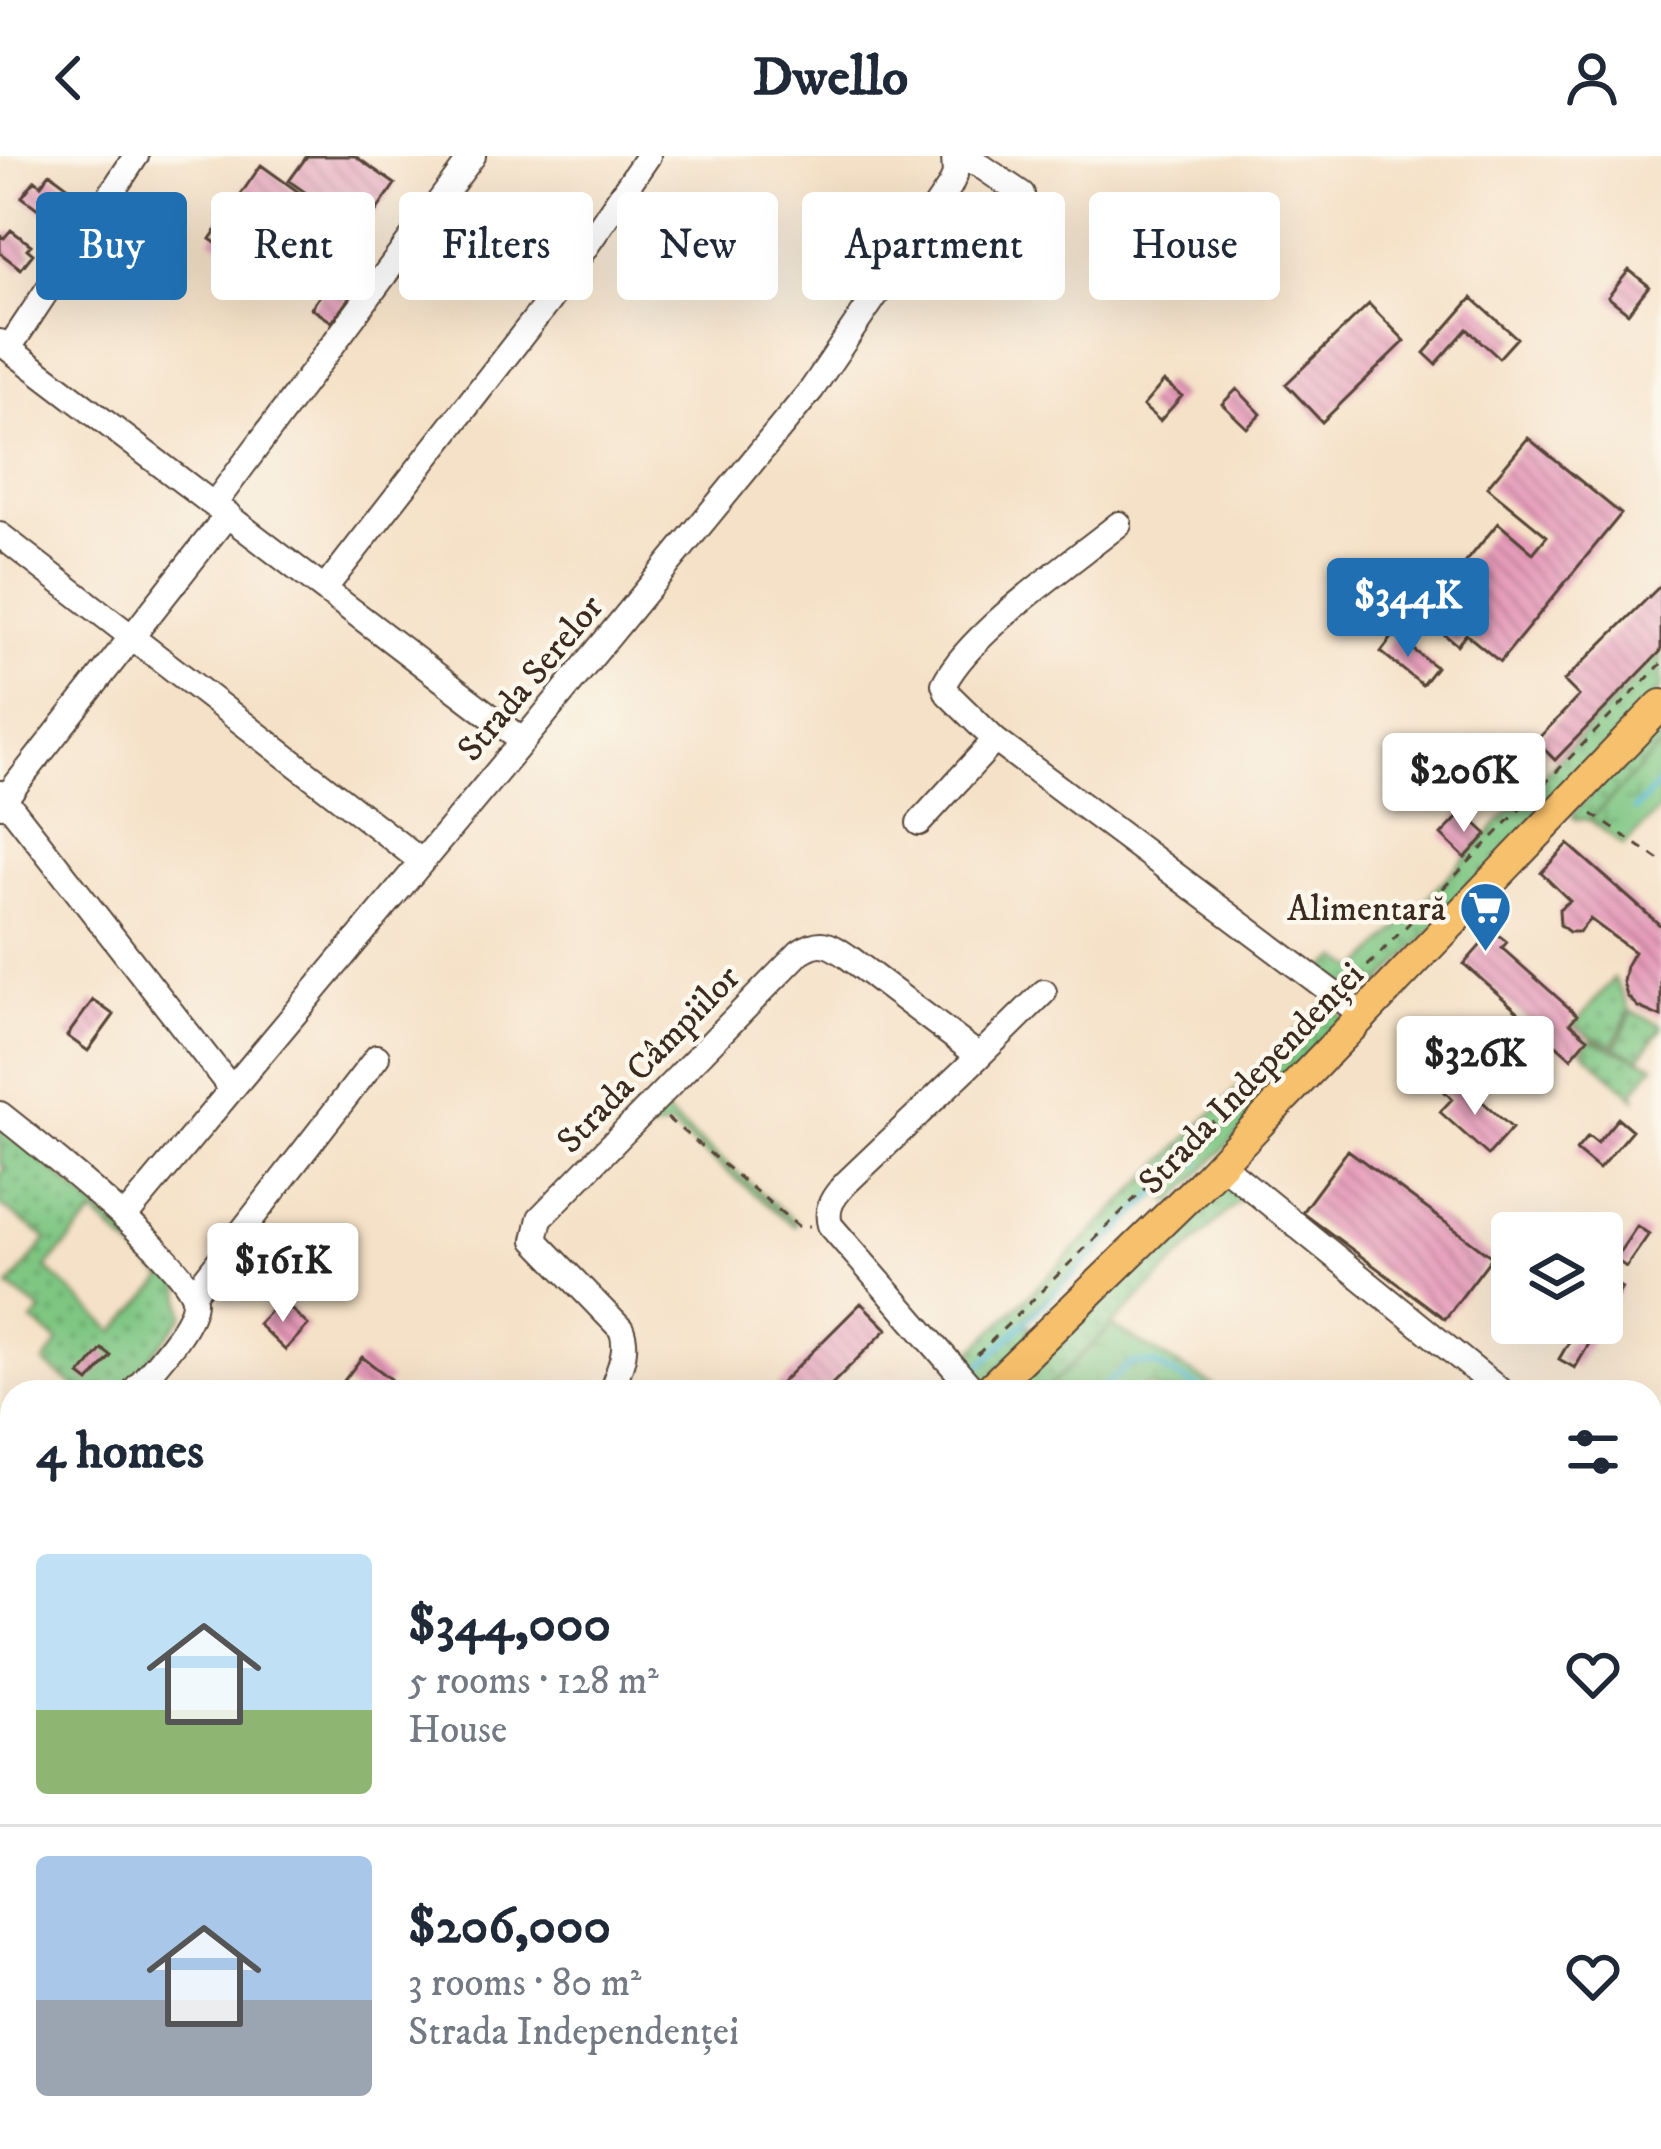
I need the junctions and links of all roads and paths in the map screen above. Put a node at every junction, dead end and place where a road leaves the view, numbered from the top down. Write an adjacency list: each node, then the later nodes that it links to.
1 (136, 156): 6 (street)
2 (473, 156): 7 (street)
3 (648, 156): 10 (street)
4 (955, 158): 5 (street, Strada Serelor); 15 (street, Strada Serelor)
5 (1019, 192)
6 (4, 345): 7 (street)
7 (221, 509): 10 (street); 11 (street)
8 (1119, 524): 14 (street)
9 (0, 536): 11 (street)
10 (326, 587): 15 (street)
11 (134, 638): 16 (street); 20 (street)
12 (1661, 664): 22 (path)
13 (1661, 705): 17 (main road, Strada Independenței)
14 (994, 740): 18 (street); 22 (street)
15 (524, 741): 20 (street, Strada Serelor)
16 (2, 800): 26 (street)
17 (1571, 800): 19 (path); 23 (main road, Strada Independenței)
18 (919, 823)
19 (1661, 860)
20 (421, 861): 26 (street, Strada Serelor)
21 (1043, 992): 24 (street)
22 (1338, 997): 23 (street); 36 (path)
23 (1364, 1016): 29 (main road, Strada Independenței)
24 (979, 1056): 27 (street, Strada Câmpiilor); 31 (street)
25 (377, 1057): 32 (street)
26 (230, 1088): 30 (street, Strada Serelor)
27 (653, 1104): 31 (path); 34 (street, Strada Câmpiilor)
28 (0, 1114): 30 (street)
29 (1221, 1164): 37 (main road, Strada Independenței); 38 (street)
30 (124, 1218): 32 (street)
31 (830, 1225): 35 (street)
32 (194, 1293): 33 (street)
33 (143, 1380)
34 (615, 1380)
35 (964, 1380)
36 (970, 1380)
37 (999, 1380)
38 (1487, 1380)

